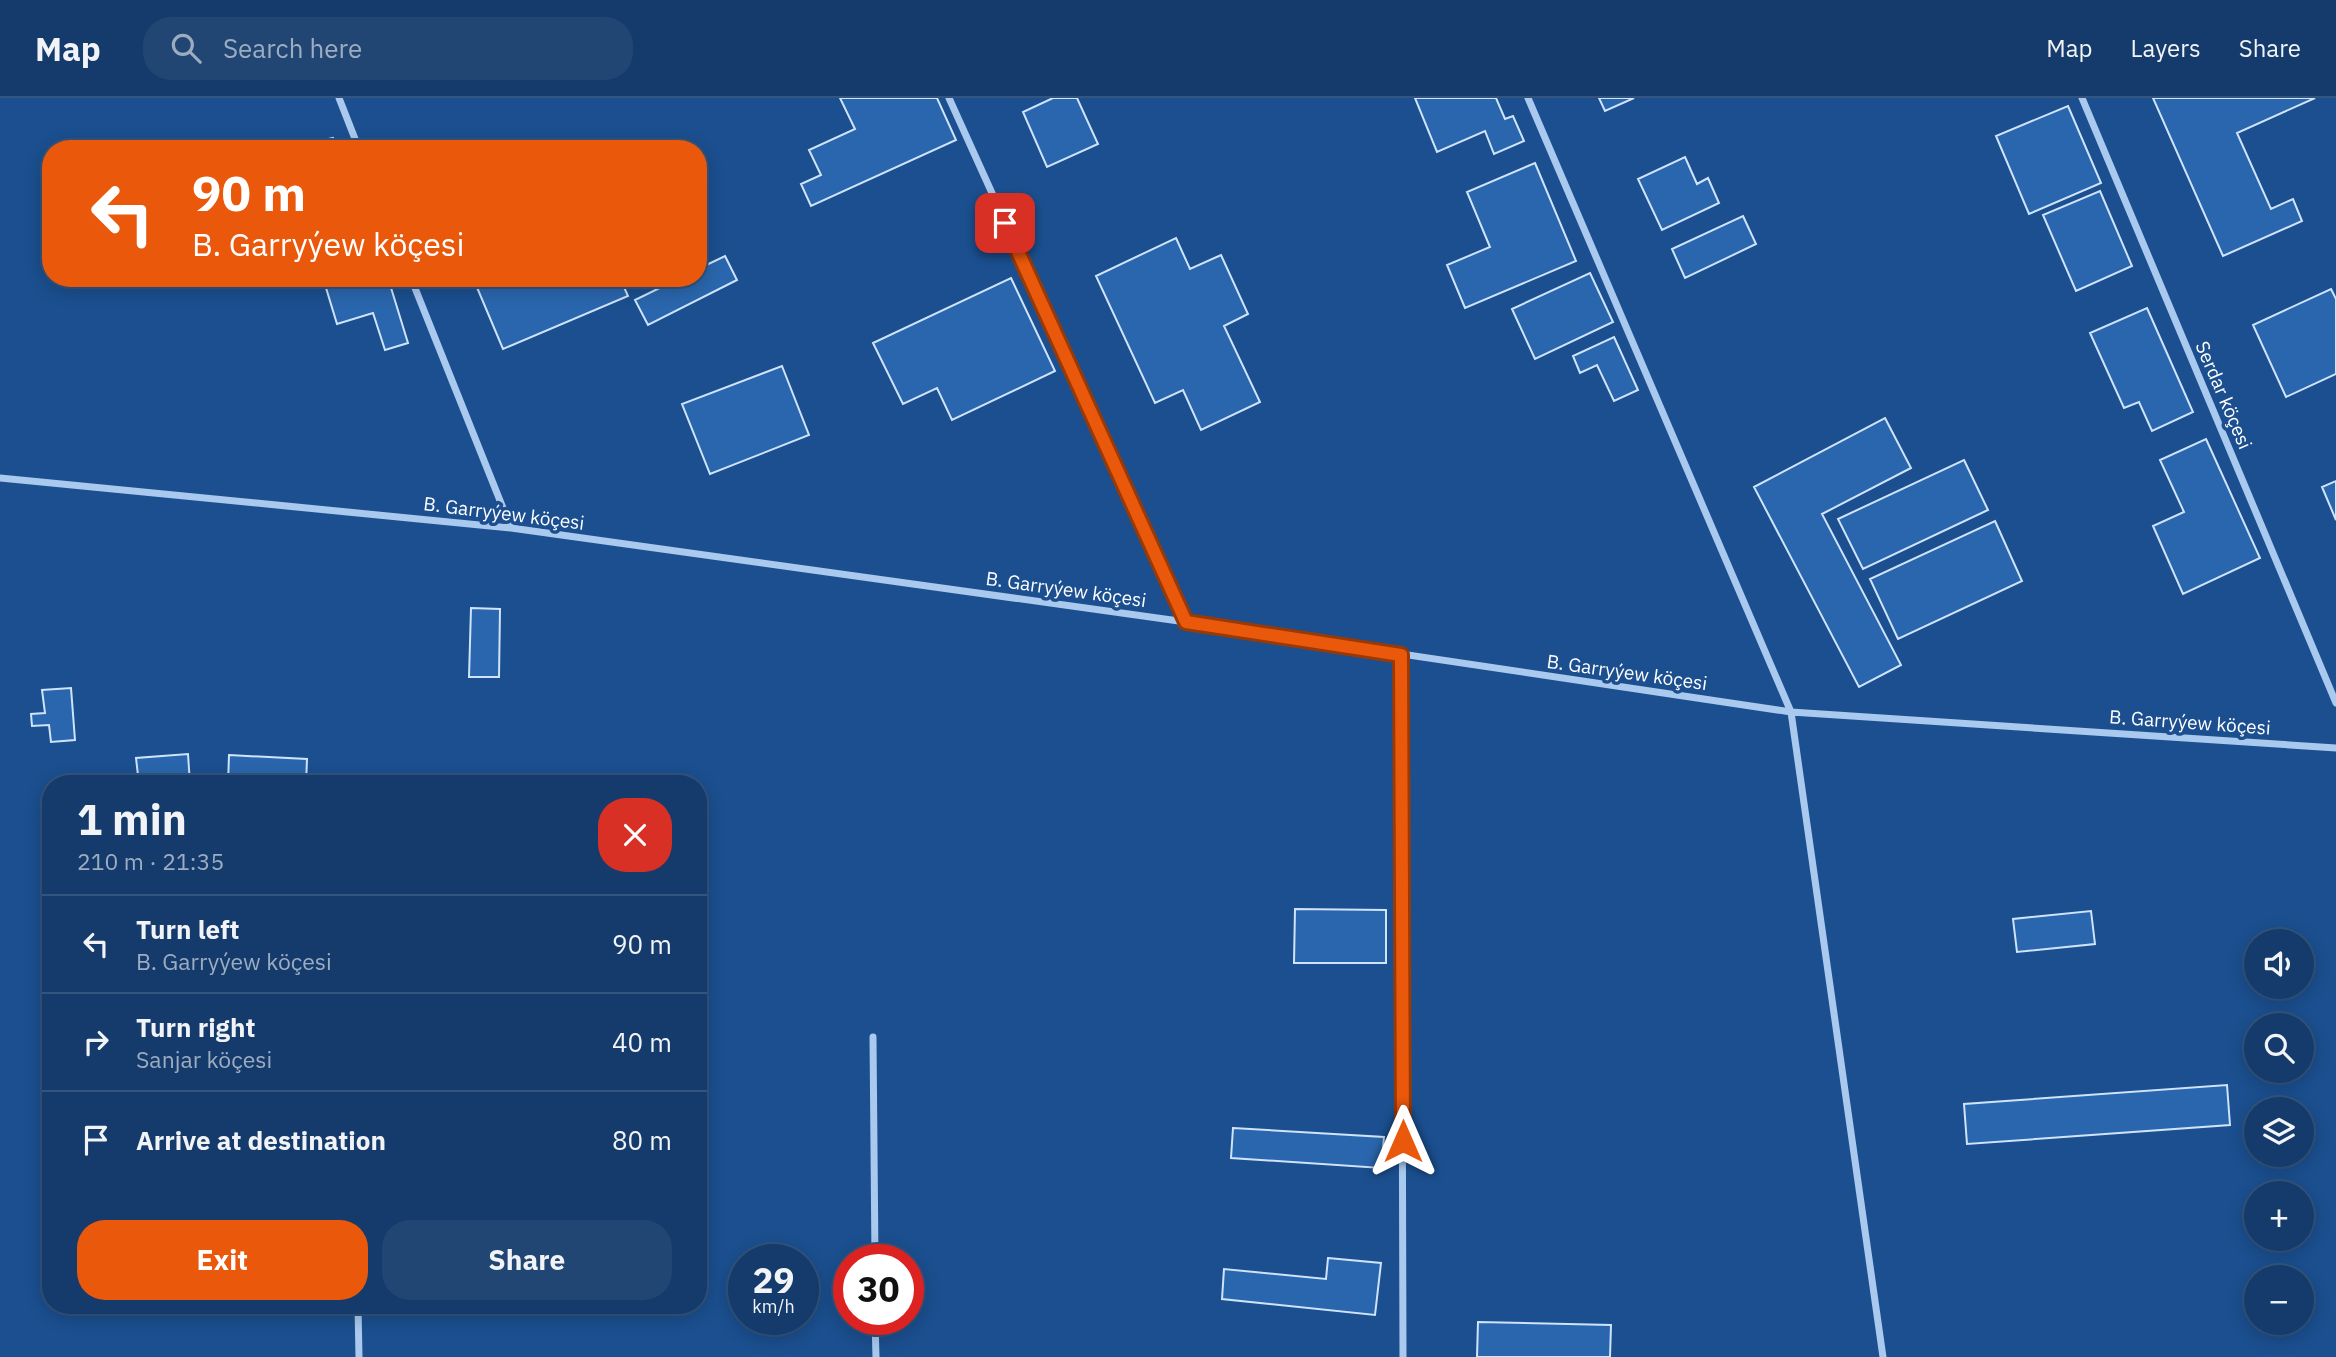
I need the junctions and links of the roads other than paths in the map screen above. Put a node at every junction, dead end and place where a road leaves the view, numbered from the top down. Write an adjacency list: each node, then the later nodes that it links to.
1 (339, 98): 5 (street)
2 (949, 98): 9 (street)
3 (1528, 98): 12 (street)
4 (2082, 98): 11 (street, Serdar köçesi)
5 (355, 140)
6 (415, 287): 8 (street)
7 (0, 478): 8 (street, B. Garryýew köçesi)
8 (510, 528): 9 (street, B. Garryýew köçesi)
9 (1186, 622): 10 (street, B. Garryýew köçesi)
10 (1401, 655): 12 (street, B. Garryýew köçesi); 20 (street)
11 (2336, 703)
12 (1791, 712): 13 (street, B. Garryýew köçesi); 21 (street)
13 (2336, 748)
14 (873, 1037): 15 (street)
15 (875, 1244)
16 (358, 1314): 18 (street)
17 (875, 1335): 19 (street)
18 (359, 1357)
19 (876, 1357)
20 (1403, 1357)
21 (1883, 1357)

